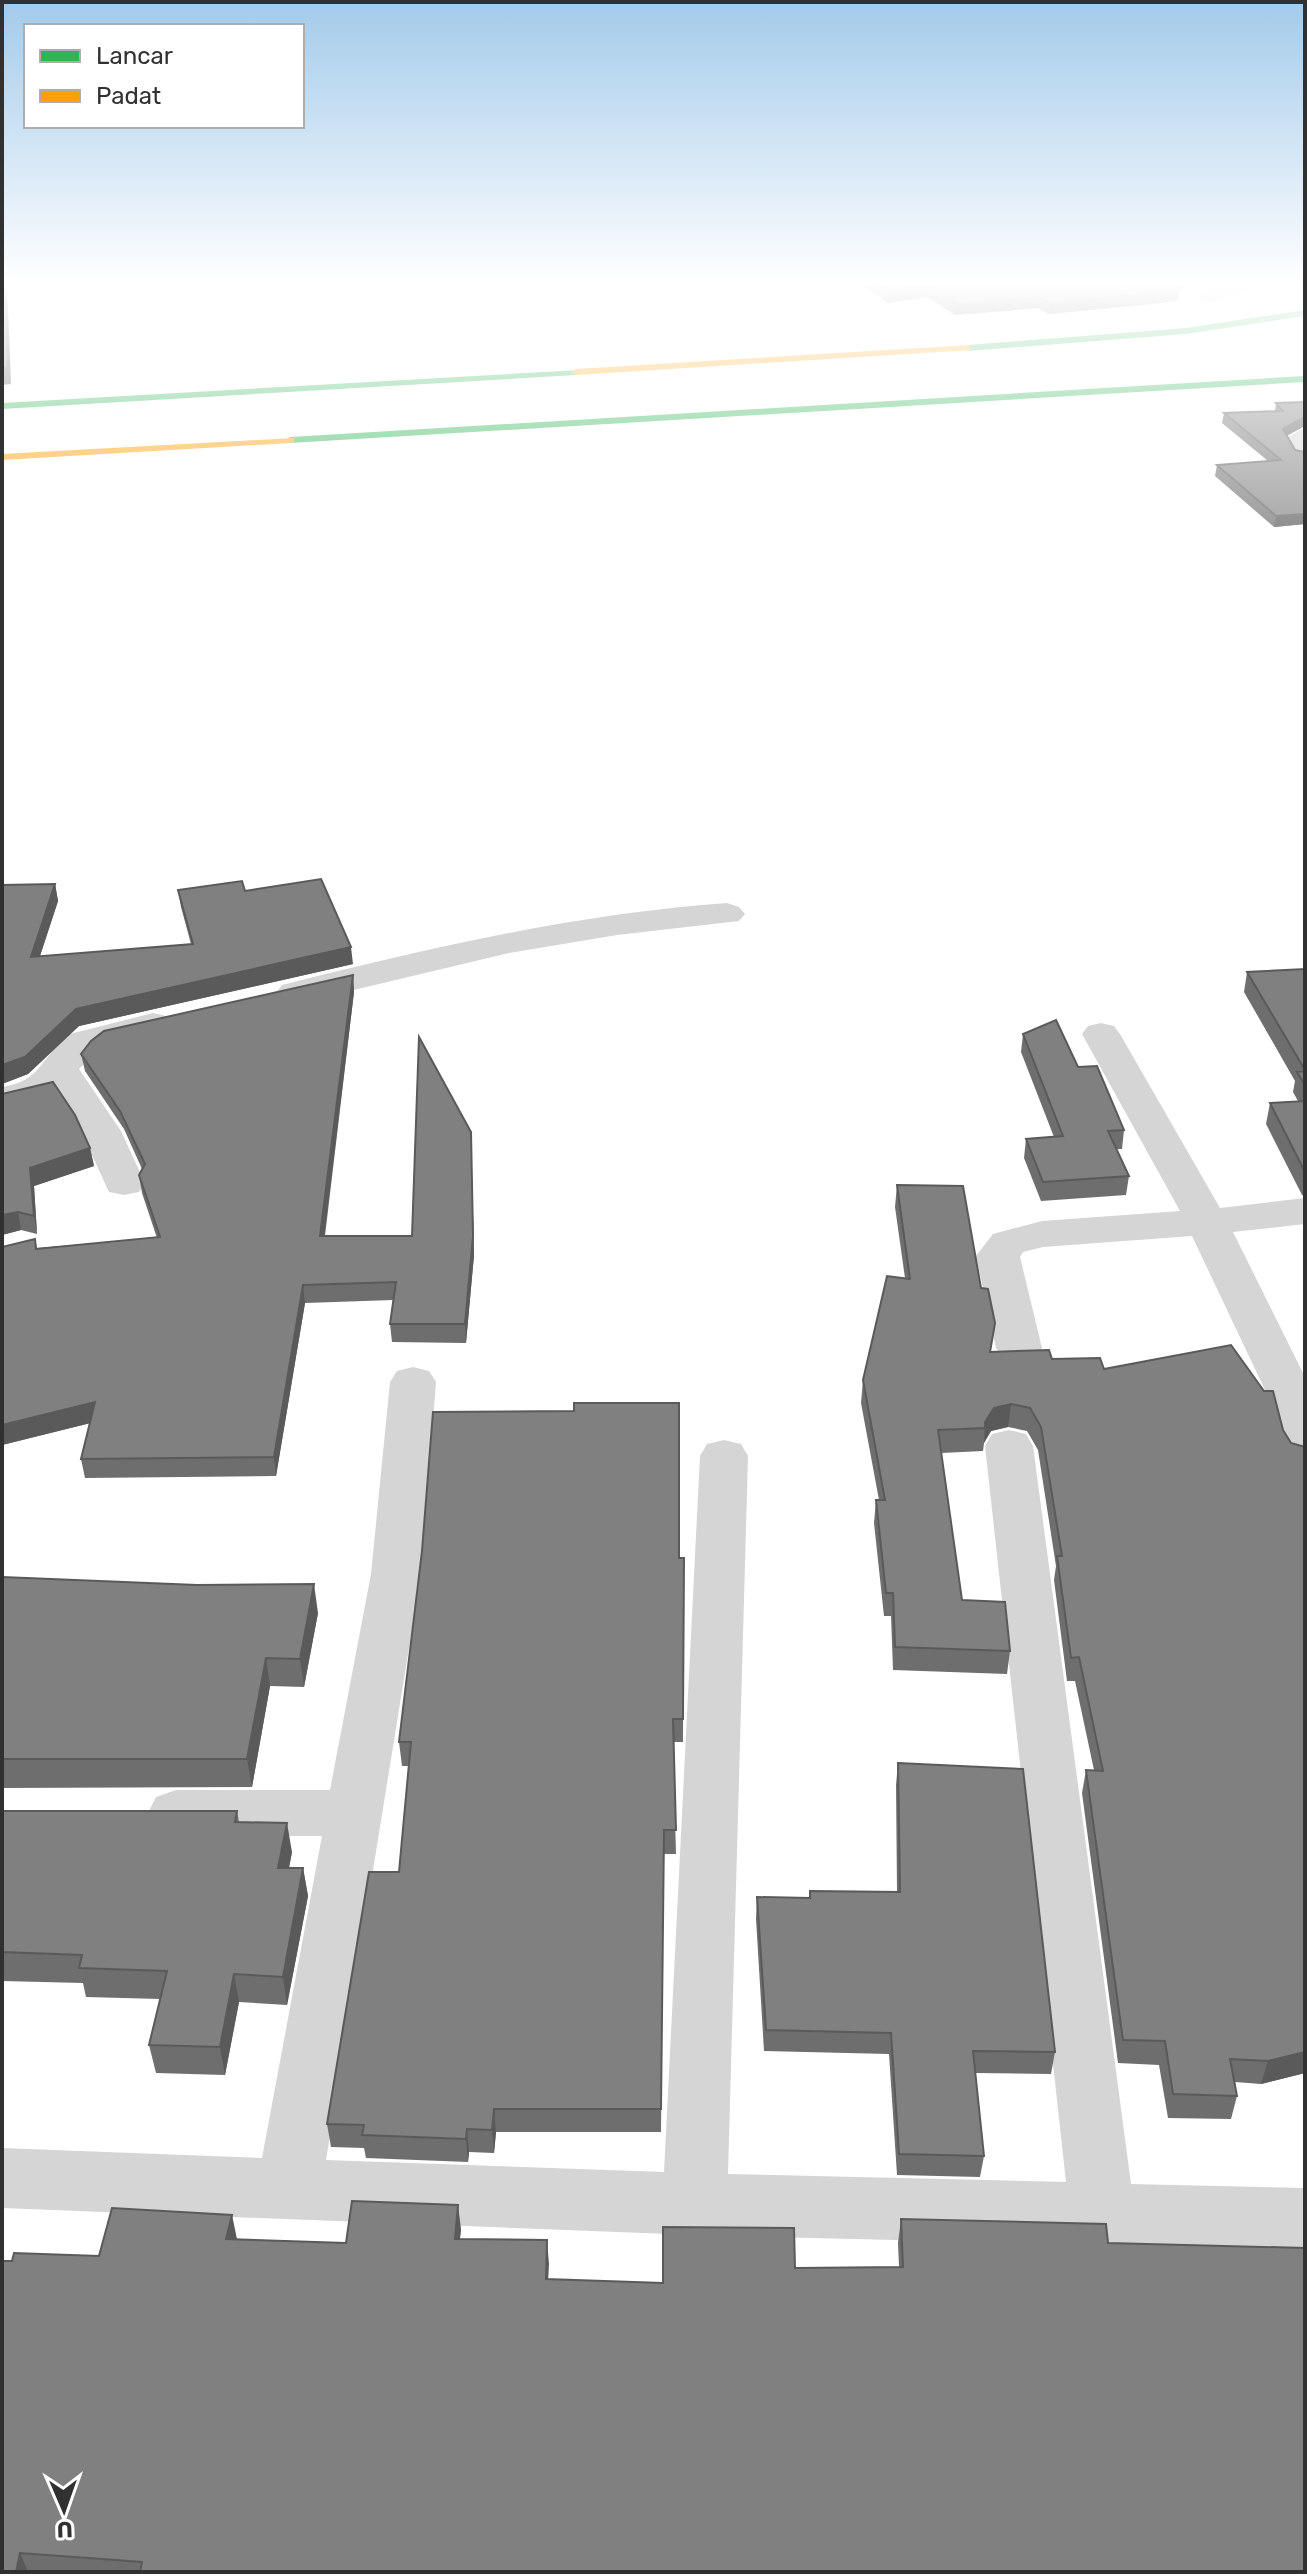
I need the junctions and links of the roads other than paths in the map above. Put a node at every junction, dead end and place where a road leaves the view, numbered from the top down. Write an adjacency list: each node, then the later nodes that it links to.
1 (50, 403): 3 (highway)
2 (902, 403): 6 (highway)
3 (2, 406)
4 (1305, 434): 5 (street)
5 (1305, 454)
6 (2, 457)
7 (727, 914): 8 (street)
8 (262, 1001)
9 (186, 1017): 11 (street)
10 (1101, 1034): 15 (street)
11 (61, 1071): 12 (street); 13 (street)
12 (2, 1099)
13 (124, 1183)
14 (1305, 1211): 15 (street)
15 (1207, 1222): 16 (street); 19 (street)
16 (1019, 1348)
17 (413, 1382): 21 (street)
18 (1009, 1446): 26 (street)
19 (1305, 1452)
20 (724, 1456): 25 (street)
21 (354, 1813): 22 (street); 24 (street)
22 (130, 1814)
23 (2, 2178): 24 (street)
24 (289, 2189): 25 (street)
25 (695, 2204): 26 (street)
26 (1102, 2215): 27 (street)
27 (1305, 2219)

